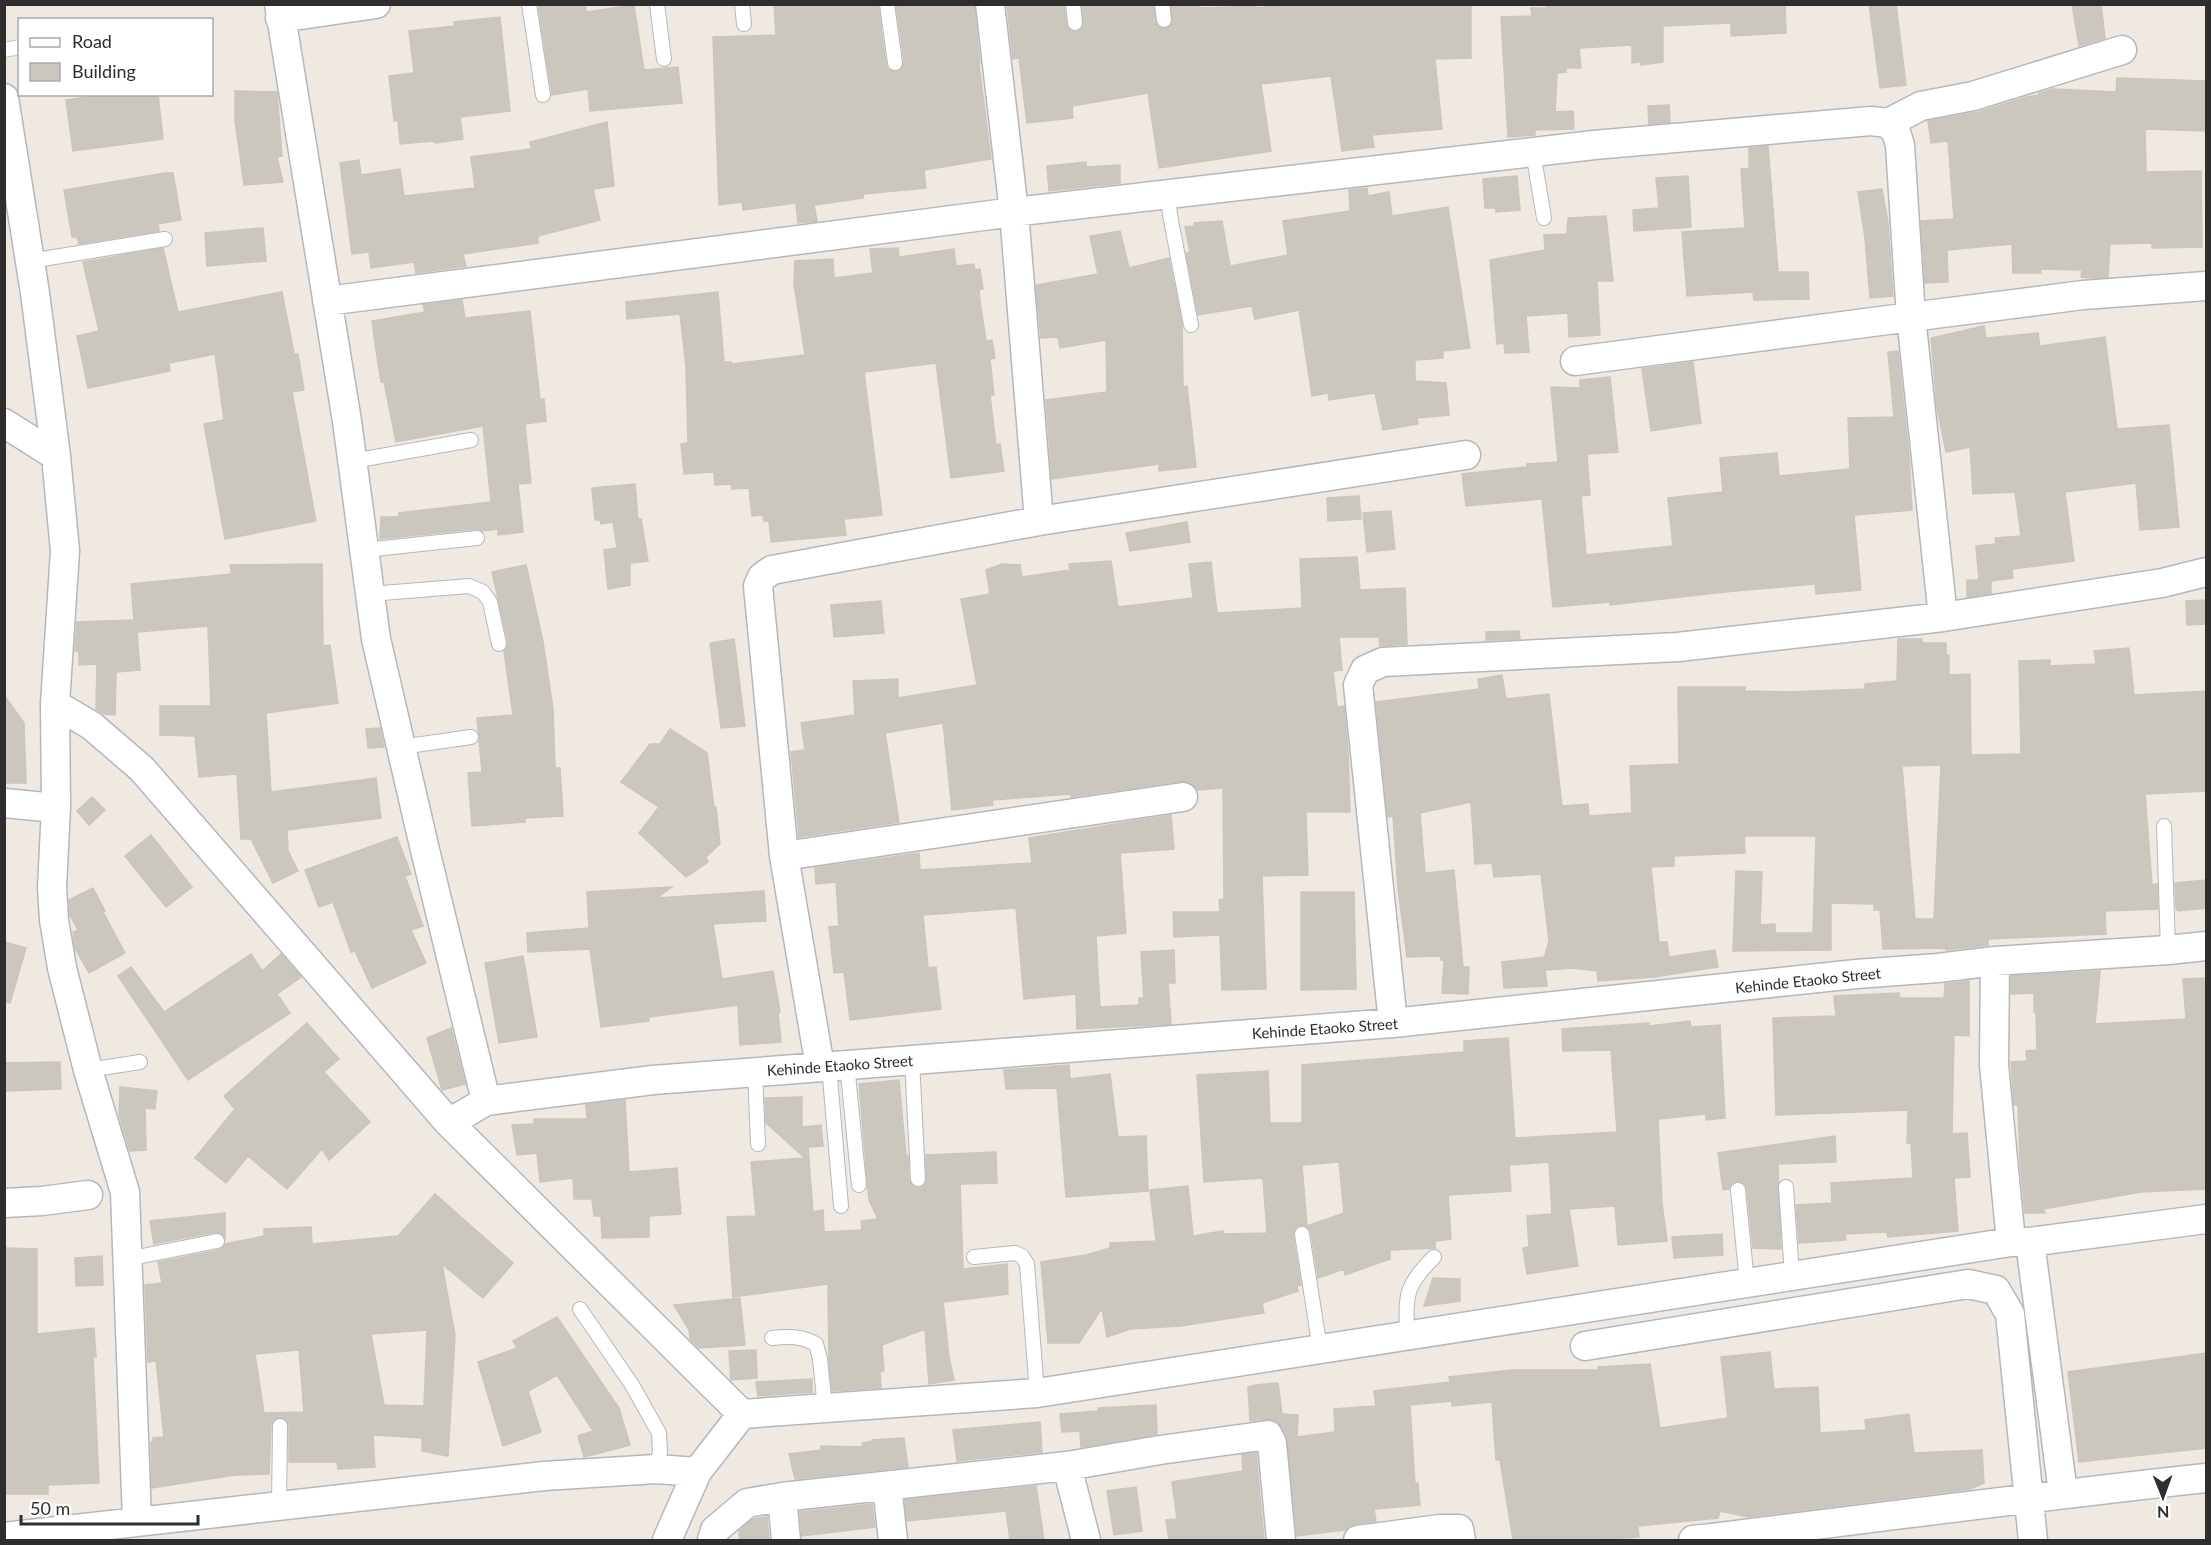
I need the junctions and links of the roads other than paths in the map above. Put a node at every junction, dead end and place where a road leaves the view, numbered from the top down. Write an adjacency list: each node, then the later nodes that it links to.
1 (376, 4): 9 (street)
2 (529, 4): 16 (lane)
3 (657, 4): 14 (lane)
4 (742, 4): 12 (lane)
5 (887, 4): 15 (lane)
6 (990, 4): 21 (street)
7 (1073, 4): 11 (lane)
8 (1162, 4): 10 (lane)
9 (279, 11): 26 (street)
10 (1164, 20)
11 (1076, 23)
12 (744, 24)
13 (2122, 50): 18 (street)
14 (664, 59)
15 (895, 63)
16 (543, 95)
17 (4, 98): 24 (street)
18 (1888, 123): 19 (street); 27 (street)
19 (1533, 152): 20 (street); 22 (lane)
20 (1168, 194): 21 (street); 28 (lane)
21 (1014, 212): 26 (street); 35 (street)
22 (1544, 218)
23 (165, 239): 24 (lane)
24 (30, 261): 33 (street)
25 (2206, 286): 27 (street)
26 (327, 301): 34 (street)
27 (1911, 317): 29 (street); 40 (street)
28 (1191, 325)
29 (1575, 361)
30 (4, 423): 33 (street)
31 (471, 440): 34 (lane)
32 (1466, 455): 35 (street)
33 (56, 456): 42 (street)
34 (352, 461): 37 (street)
35 (1039, 521): 49 (street)
36 (477, 538): 37 (lane)
37 (365, 550): 39 (street)
38 (2206, 572): 40 (street)
39 (370, 594): 41 (lane); 44 (street)
40 (1943, 617): 53 (street)
41 (499, 644)
42 (55, 704): 47 (street); 60 (street)
43 (471, 737): 44 (lane)
44 (401, 747): 59 (street)
45 (1183, 797): 49 (street)
46 (4, 803): 47 (street)
47 (56, 808): 57 (street)
48 (2164, 826): 51 (lane)
49 (784, 856): 56 (street)
50 (2206, 946): 51 (street, Kehinde Etaoko Street)
51 (2168, 951): 52 (street, Kehinde Etaoko Street)
52 (1995, 961): 53 (street, Kehinde Etaoko Street); 72 (street)
53 (1393, 1023): 54 (street, Kehinde Etaoko Street)
54 (912, 1060): 56 (street, Kehinde Etaoko Street); 62 (lane)
55 (140, 1062): 57 (lane)
56 (832, 1066): 58 (street, Kehinde Etaoko Street); 63 (lane); 68 (lane)
57 (88, 1070): 75 (street)
58 (755, 1072): 59 (street, Kehinde Etaoko Street); 61 (lane)
59 (486, 1101): 60 (street, Kehinde Etaoko Street)
60 (448, 1124): 85 (street)
61 (758, 1144)
62 (918, 1179)
63 (858, 1185)
64 (1785, 1187): 76 (lane)
65 (1738, 1190): 77 (lane)
66 (88, 1195): 67 (street)
67 (4, 1203)
68 (841, 1206)
69 (2206, 1219): 72 (street)
70 (1302, 1234): 82 (lane)
71 (217, 1241): 75 (lane)
72 (2020, 1242): 76 (street); 92 (street)
73 (974, 1257): 83 (lane)
74 (1434, 1257): 79 (lane)
75 (127, 1259): 96 (street)
76 (1792, 1276): 77 (street)
77 (1747, 1283): 79 (street)
78 (580, 1309): 88 (lane)
79 (1407, 1336): 82 (street)
80 (772, 1338): 84 (lane)
81 (1585, 1346): 94 (street)
82 (1320, 1349): 83 (street)
83 (1036, 1393): 84 (street)
84 (825, 1408): 85 (street)
85 (742, 1414): 89 (street)
86 (280, 1426): 95 (lane)
87 (1067, 1466): 91 (street); 102 (street); 103 (street)
88 (656, 1469): 89 (street); 95 (street)
89 (697, 1472): 98 (street)
90 (2206, 1478): 92 (street)
91 (886, 1486): 93 (street); 101 (street)
92 (2063, 1493): 94 (street)
93 (782, 1497): 99 (street); 100 (street)
94 (2028, 1498): 106 (street); 107 (street)
95 (279, 1505): 96 (street)
96 (137, 1521): 97 (street)
97 (4, 1537)
98 (667, 1540)
99 (712, 1540)
100 (786, 1540)
101 (893, 1540)
102 (1086, 1540)
103 (1281, 1540)
104 (1358, 1540): 105 (street)
105 (1461, 1540)
106 (1693, 1540)
107 (2033, 1540)

